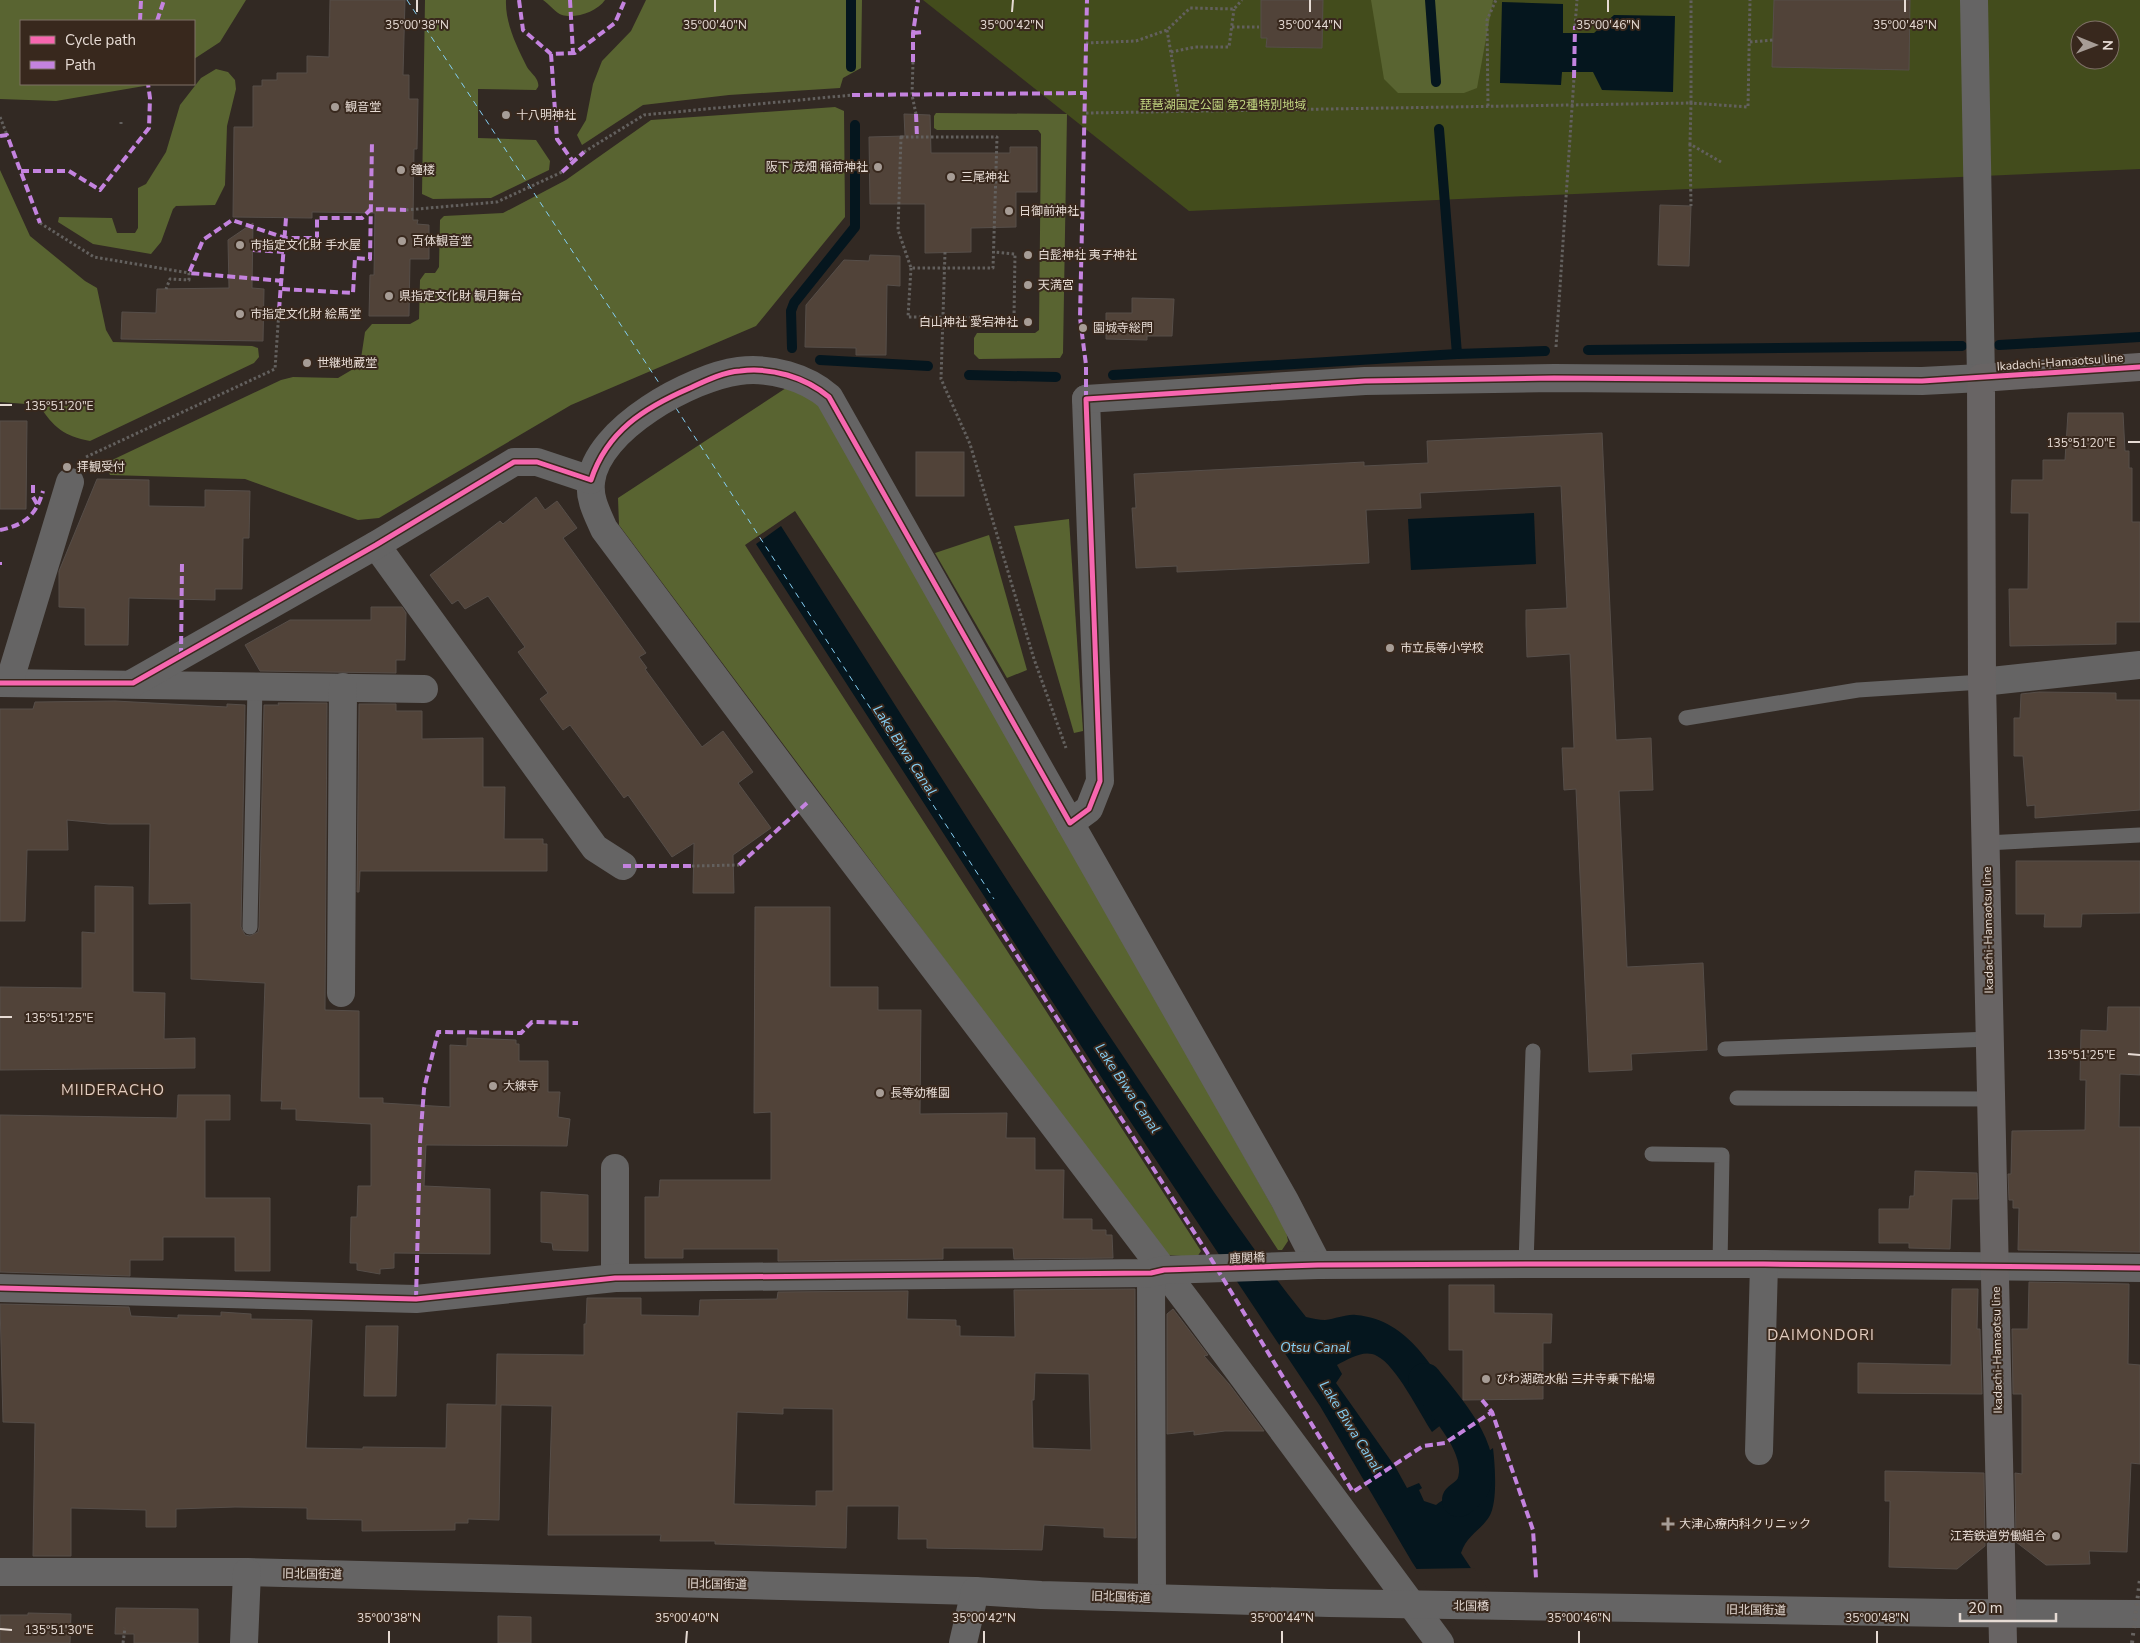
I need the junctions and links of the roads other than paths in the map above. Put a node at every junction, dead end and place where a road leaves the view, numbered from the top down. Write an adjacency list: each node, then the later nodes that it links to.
1 (1974, 0): 3 (street)
2 (2140, 367): 3 (main road, Ikadachi-Hamaotsu line)
3 (1981, 378): 8 (main road, Ikadachi-Hamaotsu line); 15 (street)
4 (591, 480): 6 (street); 15 (street); 34 (street)
5 (70, 482): 9 (street)
6 (376, 545): 10 (street); 18 (street)
7 (2140, 665): 8 (street)
8 (1982, 682): 14 (lane); 17 (main road, Ikadachi-Hamaotsu line)
9 (4, 683): 10 (street)
10 (133, 684): 11 (street)
11 (255, 686): 12 (street); 19 (lane)
12 (343, 687): 13 (street); 20 (street)
13 (424, 689)
14 (1686, 718)
15 (1070, 823): 31 (street)
16 (2140, 835): 17 (lane)
17 (1986, 843): 21 (main road, Ikadachi-Hamaotsu line)
18 (623, 866)
19 (250, 927)
20 (341, 992)
21 (1990, 1039): 22 (lane); 25 (main road, Ikadachi-Hamaotsu line)
22 (1725, 1049)
23 (1533, 1051): 28 (lane)
24 (1737, 1098): 25 (lane)
25 (1992, 1099): 32 (main road, Ikadachi-Hamaotsu line)
26 (1652, 1154): 29 (lane)
27 (615, 1168): 35 (street)
28 (1526, 1264): 29 (street, 鹿関橋); 31 (street, 鹿関橋)
29 (1720, 1264): 30 (street, 鹿関橋)
30 (1764, 1264): 32 (street, 鹿関橋); 37 (street)
31 (1313, 1265): 34 (street, 鹿関橋)
32 (1996, 1267): 33 (street, 鹿関橋); 44 (main road, Ikadachi-Hamaotsu line)
33 (2140, 1268)
34 (1167, 1272): 35 (street, 鹿関橋); 41 (street); 42 (street)
35 (615, 1278): 36 (street, 鹿関橋)
36 (0, 1288)
37 (1759, 1451)
38 (0, 1572): 39 (street, 旧北国街道)
39 (247, 1572): 40 (street, 旧北国街道); 46 (street)
40 (975, 1591): 41 (street, 旧北国街道); 47 (street)
41 (1152, 1598): 42 (street, 旧北国街道)
42 (1423, 1605): 43 (street, 北国橋); 48 (street)
43 (1510, 1607): 44 (street, 旧北国街道)
44 (2002, 1613): 45 (street, 旧北国街道); 49 (main road, Ikadachi-Hamaotsu line)
45 (2140, 1614)
46 (244, 1643)
47 (963, 1643)
48 (1440, 1643)
49 (2003, 1643)

